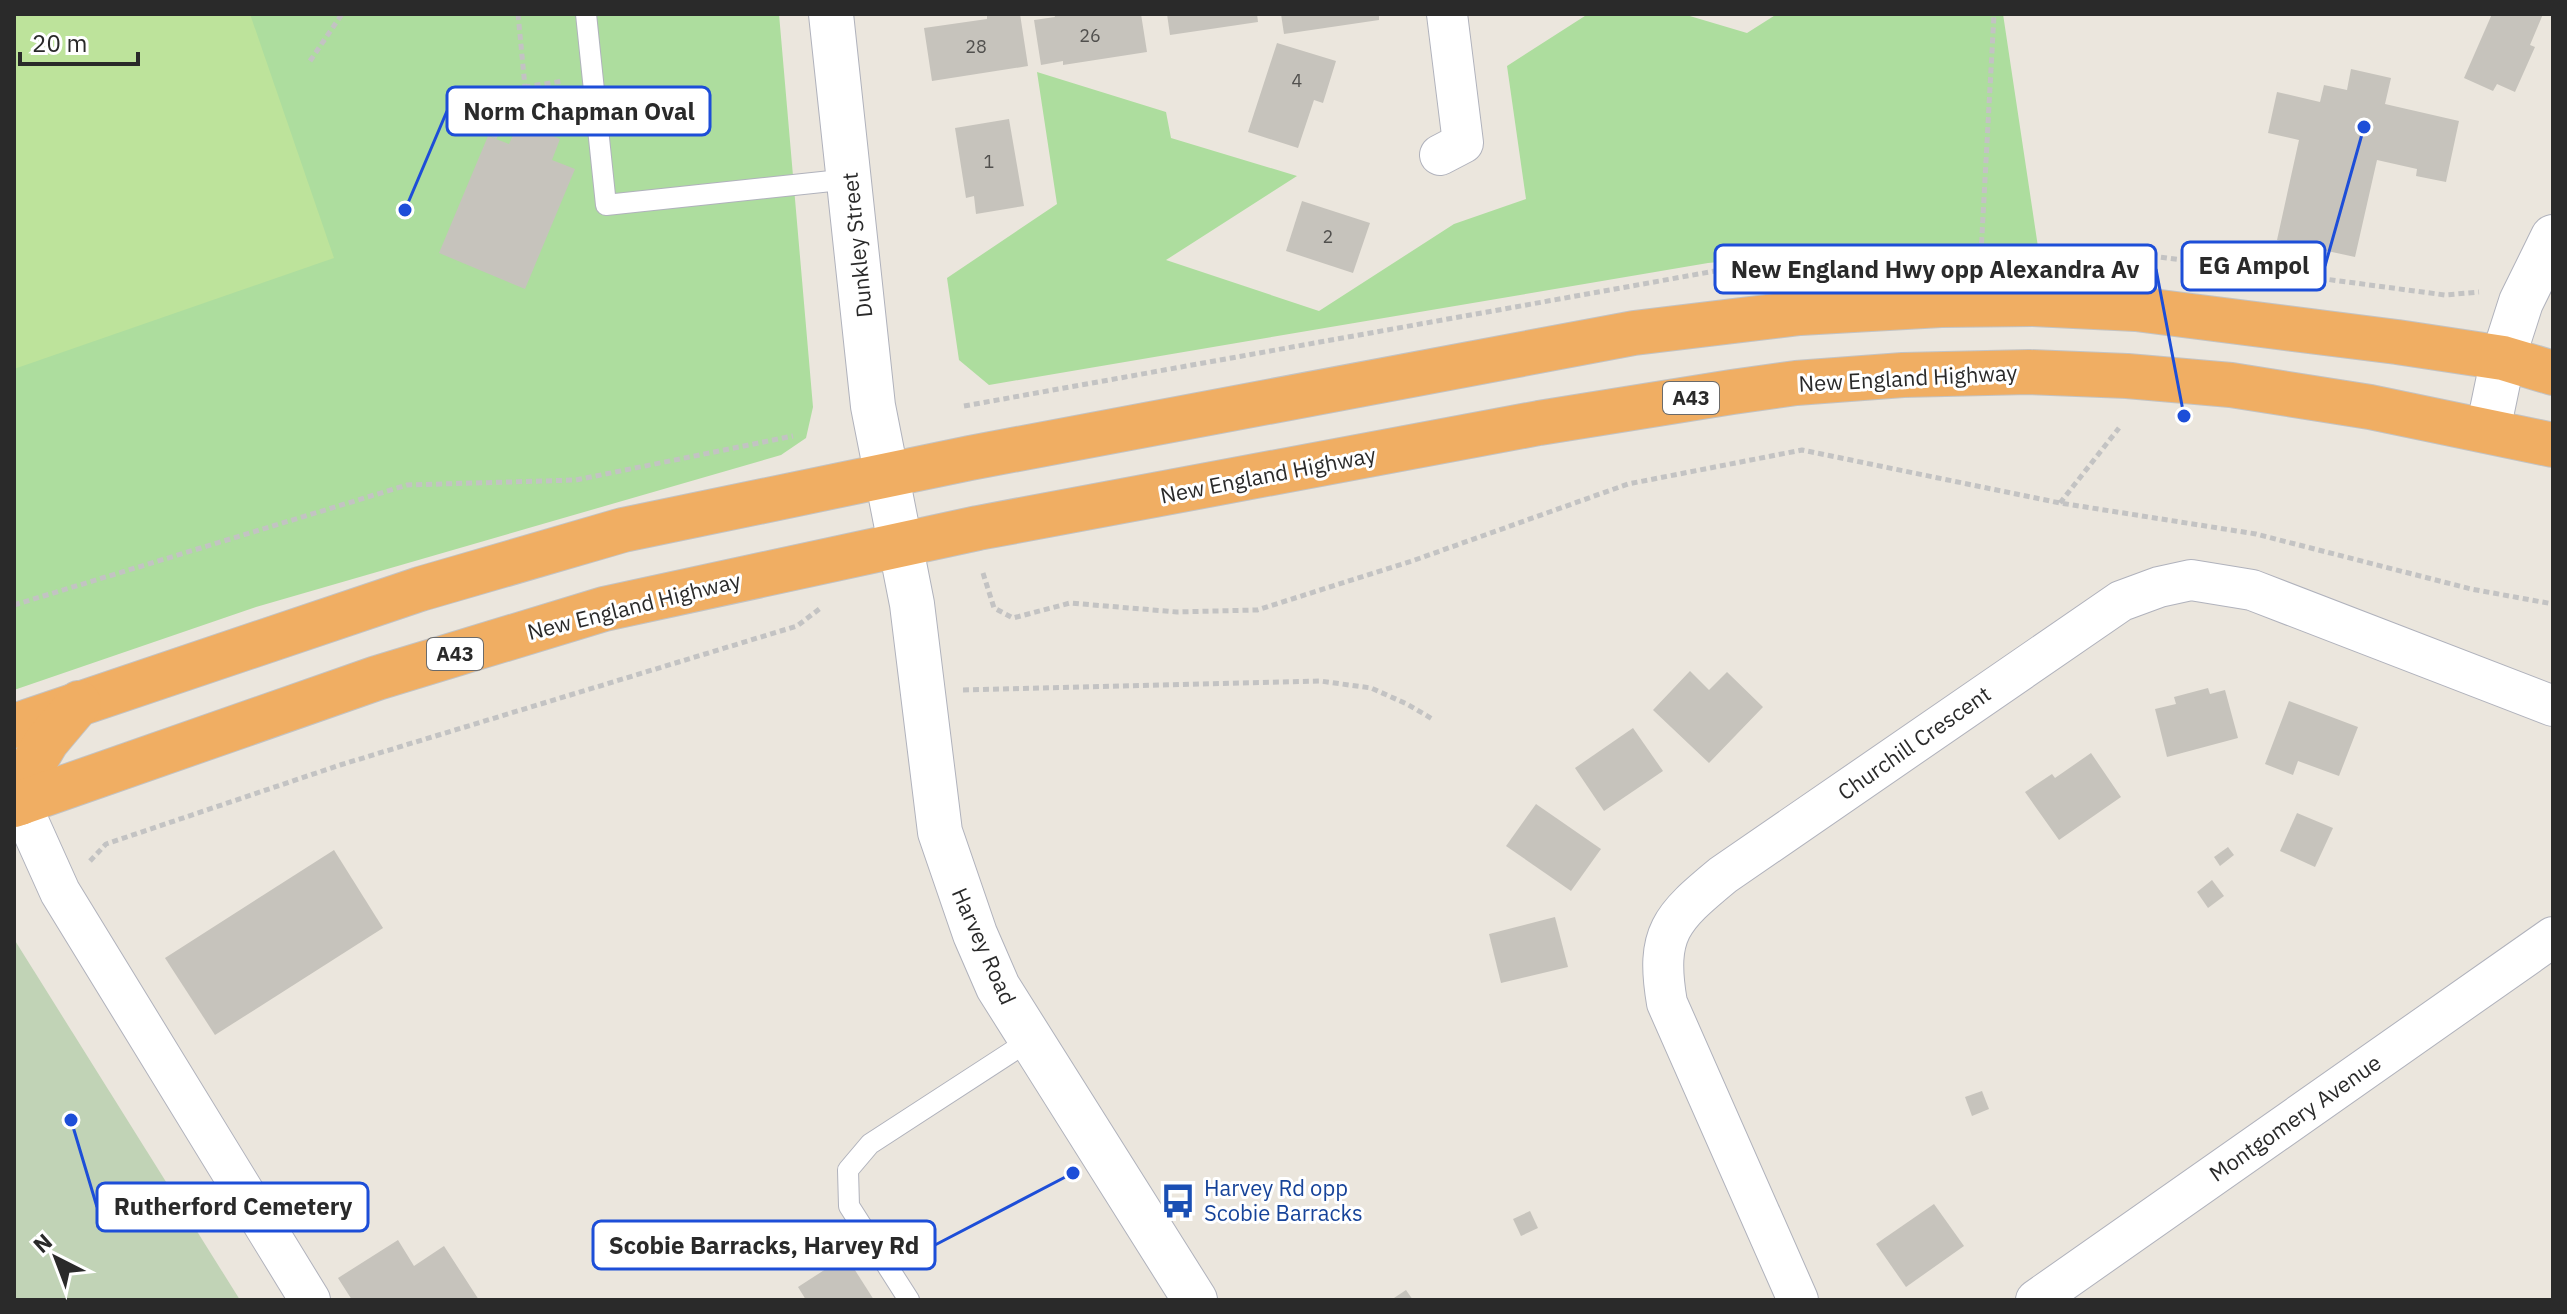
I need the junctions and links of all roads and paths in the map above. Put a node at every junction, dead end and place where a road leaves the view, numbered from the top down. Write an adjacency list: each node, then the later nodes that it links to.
1 (342, 14): 7 (path)
2 (518, 14): 9 (path)
3 (586, 14): 8 (lane)
4 (831, 14): 12 (street, Dunkley Street)
5 (1447, 14): 11 (street)
6 (1994, 14): 14 (path)
7 (310, 61)
8 (591, 77): 9 (path); 12 (lane)
9 (525, 87): 10 (path)
10 (494, 138)
11 (1440, 155)
12 (850, 179): 21 (street, Dunkley Street)
13 (2553, 237): 15 (street)
14 (1981, 253)
15 (2503, 358): 16 (highway); 18 (street); 21 (highway)
16 (2553, 373)
17 (2119, 428): 22 (path)
18 (2488, 430): 20 (highway, New England Highway / A43); 23 (highway, New England Highway / A43)
19 (793, 436): 26 (path)
20 (2553, 445)
21 (888, 474): 23 (street, Dunkley Street); 29 (highway)
22 (2060, 503): 24 (path); 25 (path)
23 (901, 545): 28 (street, Harvey Road); 33 (highway, New England Highway / A43)
24 (983, 573)
25 (2553, 604)
26 (14, 605)
27 (822, 607): 34 (path)
28 (923, 696): 31 (path); 36 (street, Harvey Road)
29 (79, 703): 32 (highway); 33 (highway)
30 (2553, 706): 40 (street, Churchill Crescent)
31 (1434, 720)
32 (14, 726)
33 (17, 804): 34 (street)
34 (60, 892): 37 (street)
35 (2553, 937): 41 (street, Montgomery Avenue)
36 (1030, 1040): 38 (lane); 39 (street, Harvey Road)
37 (310, 1300)
38 (909, 1300)
39 (1195, 1300)
40 (1798, 1300)
41 (2036, 1300)

